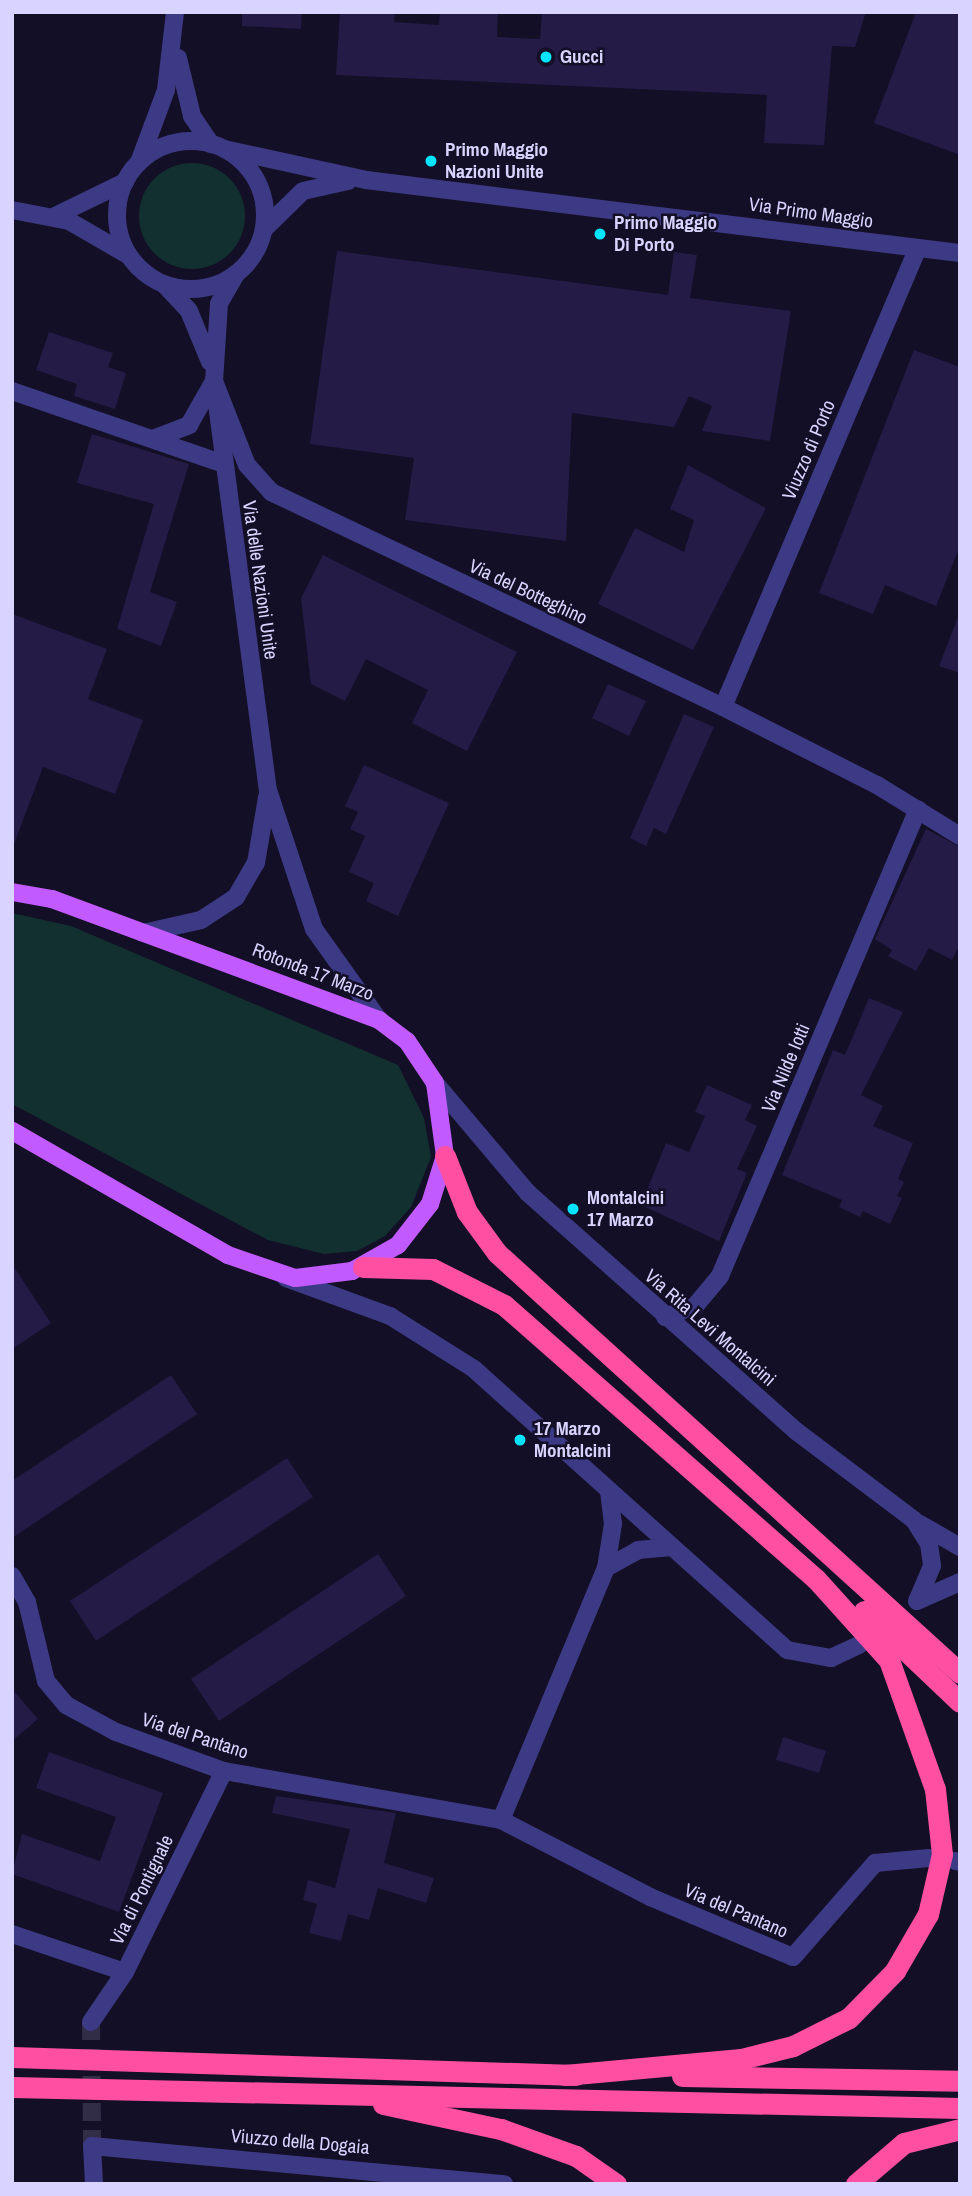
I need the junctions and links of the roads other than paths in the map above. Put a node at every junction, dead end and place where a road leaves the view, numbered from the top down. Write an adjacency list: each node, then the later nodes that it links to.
1 (174, 12): 2 (street)
2 (174, 33): 3 (street); 4 (street)
3 (218, 147): 4 (street); 5 (street, Via Primo Maggio); 9 (street)
4 (139, 163): 6 (street)
5 (366, 180): 9 (street, Via Primo Maggio); 10 (street, Via Primo Maggio)
6 (125, 182): 8 (street); 12 (street)
7 (12, 211): 8 (street)
8 (55, 216): 12 (street)
9 (264, 229): 13 (street)
10 (917, 249): 11 (street); 19 (street, Viuzzo di Porto)
11 (960, 253)
12 (129, 256): 14 (street)
13 (236, 274): 14 (street); 15 (street, Via delle Nazioni Unite)
14 (161, 283): 15 (street, Via delle Nazioni Unite)
15 (214, 378): 17 (street); 18 (street, Via delle Nazioni Unite); 19 (street, Via del Botteghino)
16 (12, 391): 17 (street)
17 (150, 439): 18 (street)
18 (224, 464): 20 (street, Via delle Nazioni Unite)
19 (723, 707): 21 (street, Via del Botteghino)
20 (268, 790): 24 (street, Via delle Nazioni Unite); 25 (street, Via delle Nazioni Unite)
21 (918, 810): 22 (street, Via del Botteghino); 31 (street, Via Nilde Iotti)
22 (960, 836)
23 (12, 892): 24 (main road, Rotonda 17 Marzo)
24 (143, 933): 25 (main road, Rotonda 17 Marzo)
25 (379, 1020): 26 (main road, Rotonda 17 Marzo)
26 (436, 1083): 28 (main road, Rotonda 17 Marzo); 31 (street, Via Rita Levi Montalcini)
27 (12, 1131): 30 (main road, Rotonda 17 Marzo)
28 (445, 1156): 29 (main road, Rotonda 17 Marzo); 41 (highway)
29 (363, 1267): 30 (main road, Rotonda 17 Marzo); 38 (highway)
30 (280, 1276): 32 (street)
31 (665, 1317): 33 (street, Via Rita Levi Montalcini)
32 (609, 1491): 34 (street); 36 (street)
33 (914, 1520): 35 (street); 39 (street, Via Rita Levi Montalcini)
34 (672, 1547): 36 (street); 40 (street)
35 (960, 1547)
36 (606, 1567): 44 (street)
37 (12, 1576): 43 (street, Via del Pantano)
38 (816, 1579): 42 (highway); 50 (highway)
39 (960, 1582)
40 (859, 1645)
41 (960, 1673)
42 (960, 1702)
43 (223, 1771): 44 (street, Via del Pantano); 47 (street, Via di Pontignale)
44 (501, 1820): 45 (street, Via del Pantano)
45 (929, 1858)
46 (12, 1934): 47 (street)
47 (125, 1972): 48 (street, Via di Pontignale)
48 (90, 2022)
49 (12, 2057): 50 (highway)
50 (565, 2075): 51 (highway)
51 (960, 2081)
52 (12, 2087): 53 (highway)
53 (347, 2095): 54 (highway); 58 (highway)
54 (960, 2108)
55 (960, 2129): 59 (highway)
56 (94, 2184): 57 (street, Viuzzo della Dogaia)
57 (504, 2184)
58 (616, 2184)
59 (856, 2184)

